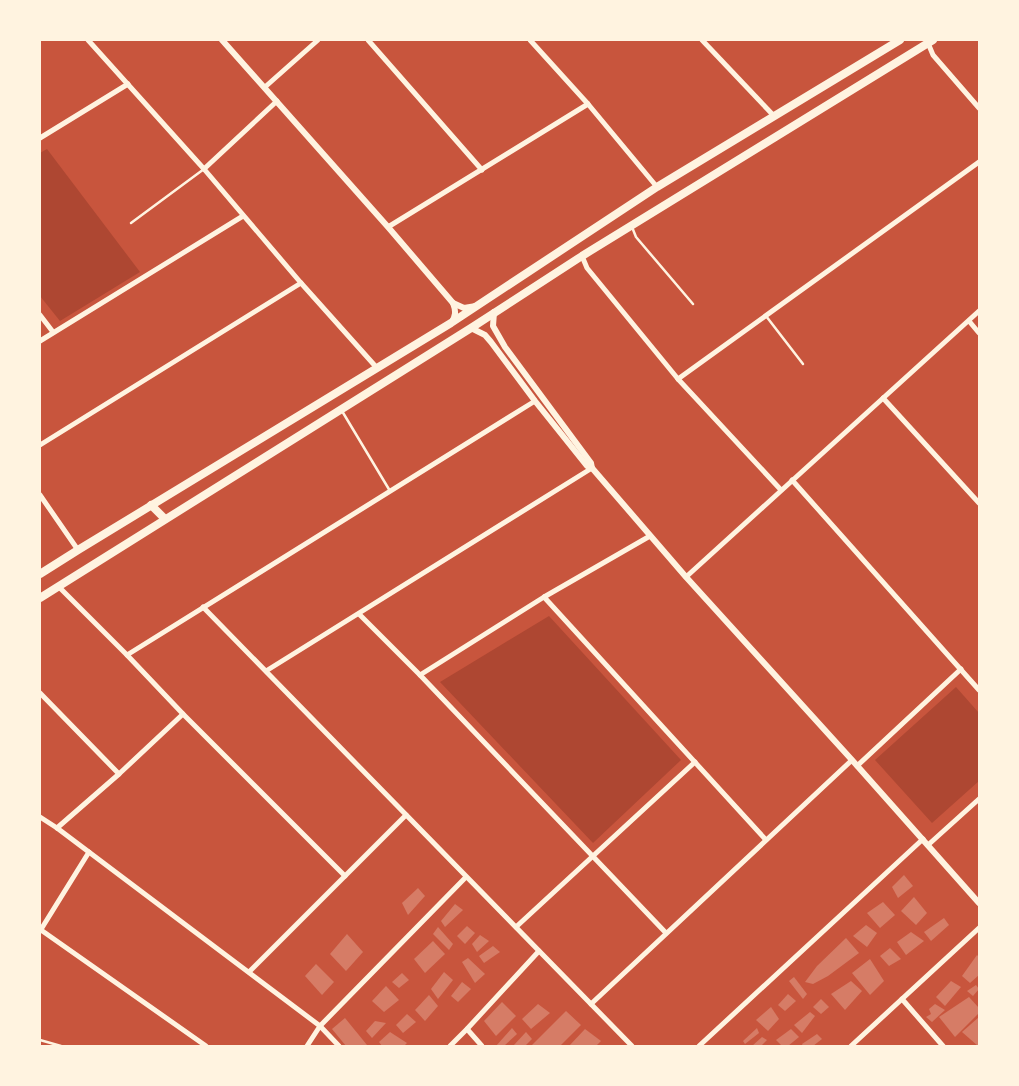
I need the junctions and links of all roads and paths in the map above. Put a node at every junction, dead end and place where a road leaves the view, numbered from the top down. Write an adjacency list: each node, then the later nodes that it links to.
1 (88, 40): 9 (street)
2 (222, 40): 10 (street)
3 (318, 40): 10 (street)
4 (368, 40): 18 (street)
5 (530, 40): 12 (street)
6 (702, 40): 14 (street)
7 (900, 40): 14 (main road)
8 (931, 42): 13 (street); 22 (main road)
9 (128, 84): 15 (street); 17 (street)
10 (265, 87): 11 (street)
11 (277, 101): 17 (street); 23 (street)
12 (588, 104): 18 (street); 19 (street)
13 (979, 108)
14 (774, 116): 19 (main road)
15 (40, 138)
16 (979, 162): 32 (street)
17 (204, 169): 20 (street); 21 (lane)
18 (482, 170): 23 (street)
19 (657, 187): 28 (main road)
20 (243, 216): 25 (street); 36 (street)
21 (131, 223)
22 (632, 226): 24 (main road); 27 (lane)
23 (388, 227): 26 (street)
24 (582, 256): 29 (main road); 41 (street)
25 (301, 283): 40 (street); 45 (street)
26 (453, 303): 28 (street); 34 (street)
27 (693, 304)
28 (476, 306): 34 (main road)
29 (494, 312): 35 (main road); 46 (street)
30 (979, 312): 33 (street)
31 (40, 315): 36 (street)
32 (765, 315): 39 (lane); 41 (street)
33 (968, 321): 37 (street); 42 (street)
34 (450, 324): 40 (main road)
35 (471, 328): 43 (street); 44 (main road)
36 (53, 332): 38 (street)
37 (979, 333)
38 (40, 341)
39 (803, 364)
40 (377, 368): 52 (main road)
41 (678, 379): 48 (street)
42 (884, 398): 47 (street); 51 (street)
43 (536, 401): 46 (street); 49 (street)
44 (340, 409): 49 (lane); 53 (main road)
45 (40, 445)
46 (592, 468): 54 (street); 62 (street)
47 (792, 480): 48 (street); 64 (street)
48 (781, 490): 57 (street)
49 (390, 491): 61 (street)
50 (40, 495): 55 (street)
51 (979, 502)
52 (151, 505): 53 (main road); 55 (main road)
53 (165, 519): 58 (main road)
54 (650, 536): 57 (street); 59 (street)
55 (78, 550): 56 (main road)
56 (40, 574)
57 (686, 577): 71 (street)
58 (58, 586): 60 (main road); 63 (street)
59 (544, 597): 66 (street); 72 (street)
60 (40, 598)
61 (203, 607): 63 (street); 65 (street)
62 (359, 614): 65 (street); 66 (street)
63 (127, 655): 70 (street)
64 (961, 669): 67 (street); 73 (street)
65 (266, 671): 76 (street)
66 (420, 675): 83 (street)
67 (979, 690)
68 (40, 693): 69 (street)
69 (42, 700): 74 (street)
70 (183, 714): 74 (street); 84 (street)
71 (852, 760): 73 (street); 80 (street)
72 (695, 762): 80 (street); 83 (street)
73 (857, 766): 79 (street)
74 (119, 774): 78 (street)
75 (979, 799): 81 (street)
76 (406, 815): 84 (street); 85 (street)
77 (40, 817): 78 (street)
78 (57, 828): 82 (street)
79 (923, 839): 81 (street); 107 (street)
80 (766, 840): 90 (street)
81 (928, 845): 86 (street)
82 (89, 852): 89 (street); 92 (street)
83 (592, 856): 87 (street); 90 (street)
84 (344, 876): 92 (street)
85 (466, 877): 87 (street); 95 (street)
86 (979, 903)
87 (516, 927): 91 (street)
88 (979, 928): 93 (street)
89 (40, 930): 98 (street)
90 (666, 934): 94 (street)
91 (539, 951): 94 (street); 96 (street)
92 (249, 972): 95 (street)
93 (902, 999): 108 (street); 109 (street)
94 (591, 1004): 106 (street)
95 (320, 1026): 102 (street); 103 (street)
96 (467, 1029): 104 (street); 105 (street)
97 (40, 1040): 99 (lane)
98 (197, 1040): 100 (street); 101 (street)
99 (61, 1046)
100 (193, 1046)
101 (206, 1046)
102 (307, 1046)
103 (339, 1046)
104 (450, 1046)
105 (482, 1046)
106 (632, 1046)
107 (698, 1046)
108 (851, 1046)
109 (943, 1046)

